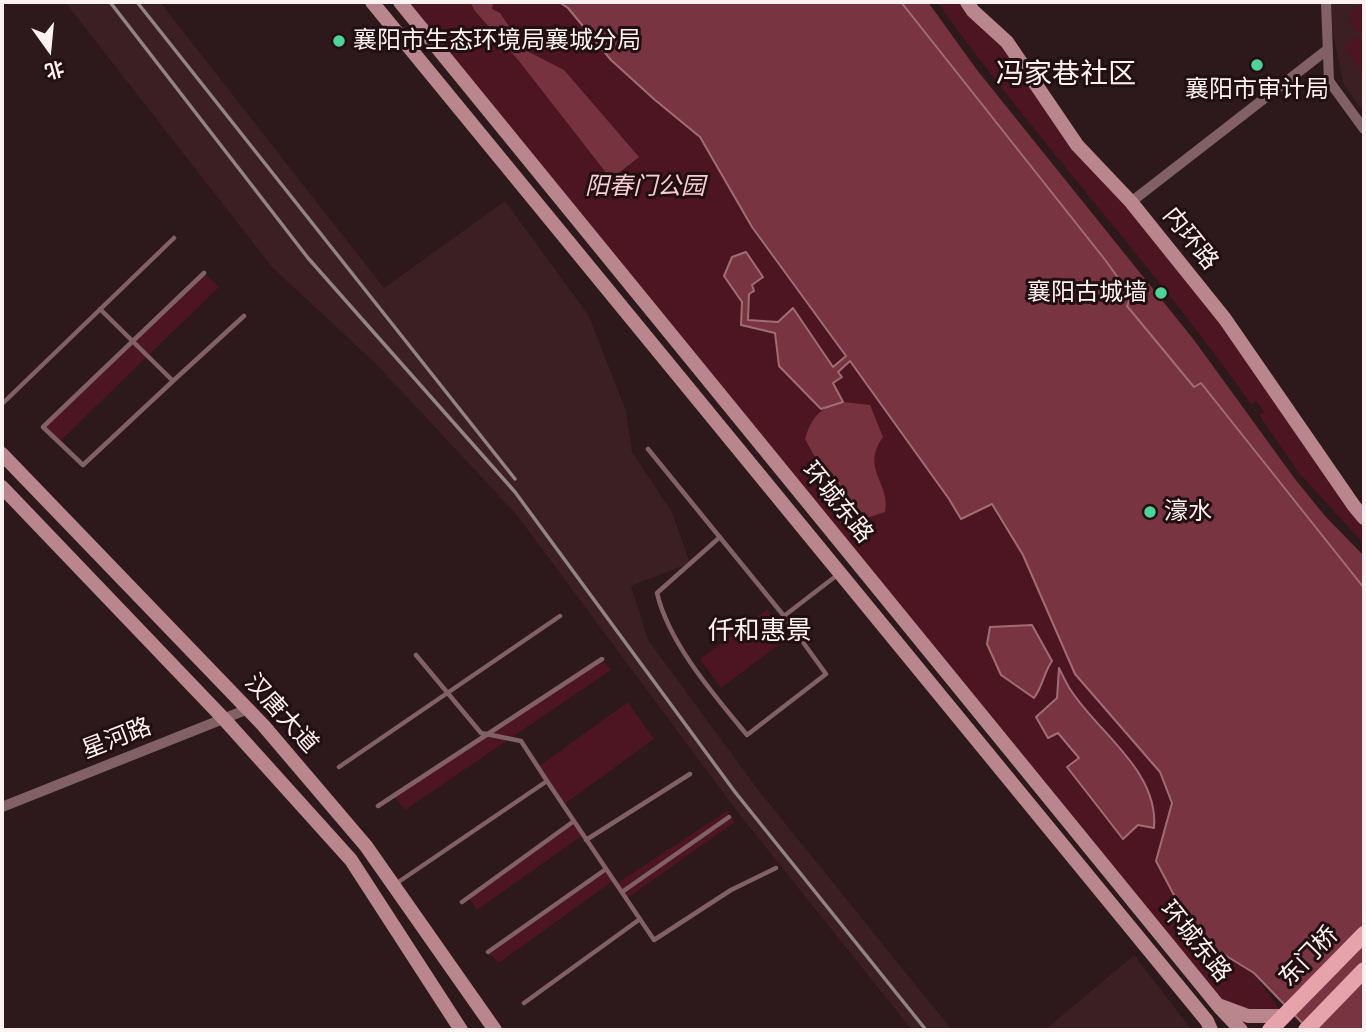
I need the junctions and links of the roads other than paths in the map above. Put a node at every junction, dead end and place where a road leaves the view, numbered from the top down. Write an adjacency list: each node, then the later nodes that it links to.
1 (372, 2): 20 (main road, 环城东路)
2 (400, 2): 47 (main road, 环城东路)
3 (967, 2): 7 (main road, 内环路)
4 (1326, 2): 5 (street)
5 (1328, 49): 6 (street); 7 (street)
6 (1364, 129)
7 (1131, 202): 18 (main road, 内环路)
8 (174, 237): 10 (lane)
9 (204, 273): 12 (lane)
10 (100, 309): 12 (lane); 14 (lane)
11 (244, 316): 13 (lane)
12 (132, 341): 13 (lane); 13 (lane)
13 (173, 381)
14 (2, 404)
15 (648, 449): 19 (lane)
16 (2, 454): 26 (main road, 汉唐大道)
17 (2, 487): 27 (main road, 汉唐大道)
18 (1364, 517)
19 (720, 537): 22 (lane); 22 (lane)
20 (840, 573): 22 (lane); 51 (main road, 环城东路)
21 (560, 616): 25 (lane)
22 (784, 616)
23 (416, 655): 25 (lane)
24 (602, 659): 28 (lane)
25 (448, 693): 28 (lane); 29 (lane)
26 (248, 709): 27 (street, 星河路); 39 (main road, 汉唐大道)
27 (224, 719): 33 (street, 星河路); 49 (main road, 汉唐大道)
28 (489, 735): 31 (lane); 32 (lane)
29 (338, 767)
30 (690, 774): 36 (lane)
31 (547, 781): 35 (lane); 39 (lane)
32 (378, 806)
33 (2, 807)
34 (729, 817): 40 (lane)
35 (574, 821): 36 (lane); 41 (lane)
36 (586, 840): 38 (lane)
37 (776, 868): 42 (lane)
38 (606, 869): 40 (lane); 44 (lane)
39 (394, 885): 50 (main road, 汉唐大道)
40 (622, 892): 42 (lane)
41 (462, 902)
42 (640, 919): 46 (lane)
43 (1364, 934): 48 (main road, 东门桥)
44 (488, 952)
45 (1364, 970): 54 (main road, 东门桥)
46 (524, 1003)
47 (1217, 1005): 48 (main road); 52 (main road, 环城东路)
48 (1286, 1014): 53 (main road, 东门桥)
49 (461, 1030)
50 (495, 1030)
51 (1211, 1030)
52 (1241, 1030)
53 (1270, 1030)
54 (1306, 1030)

